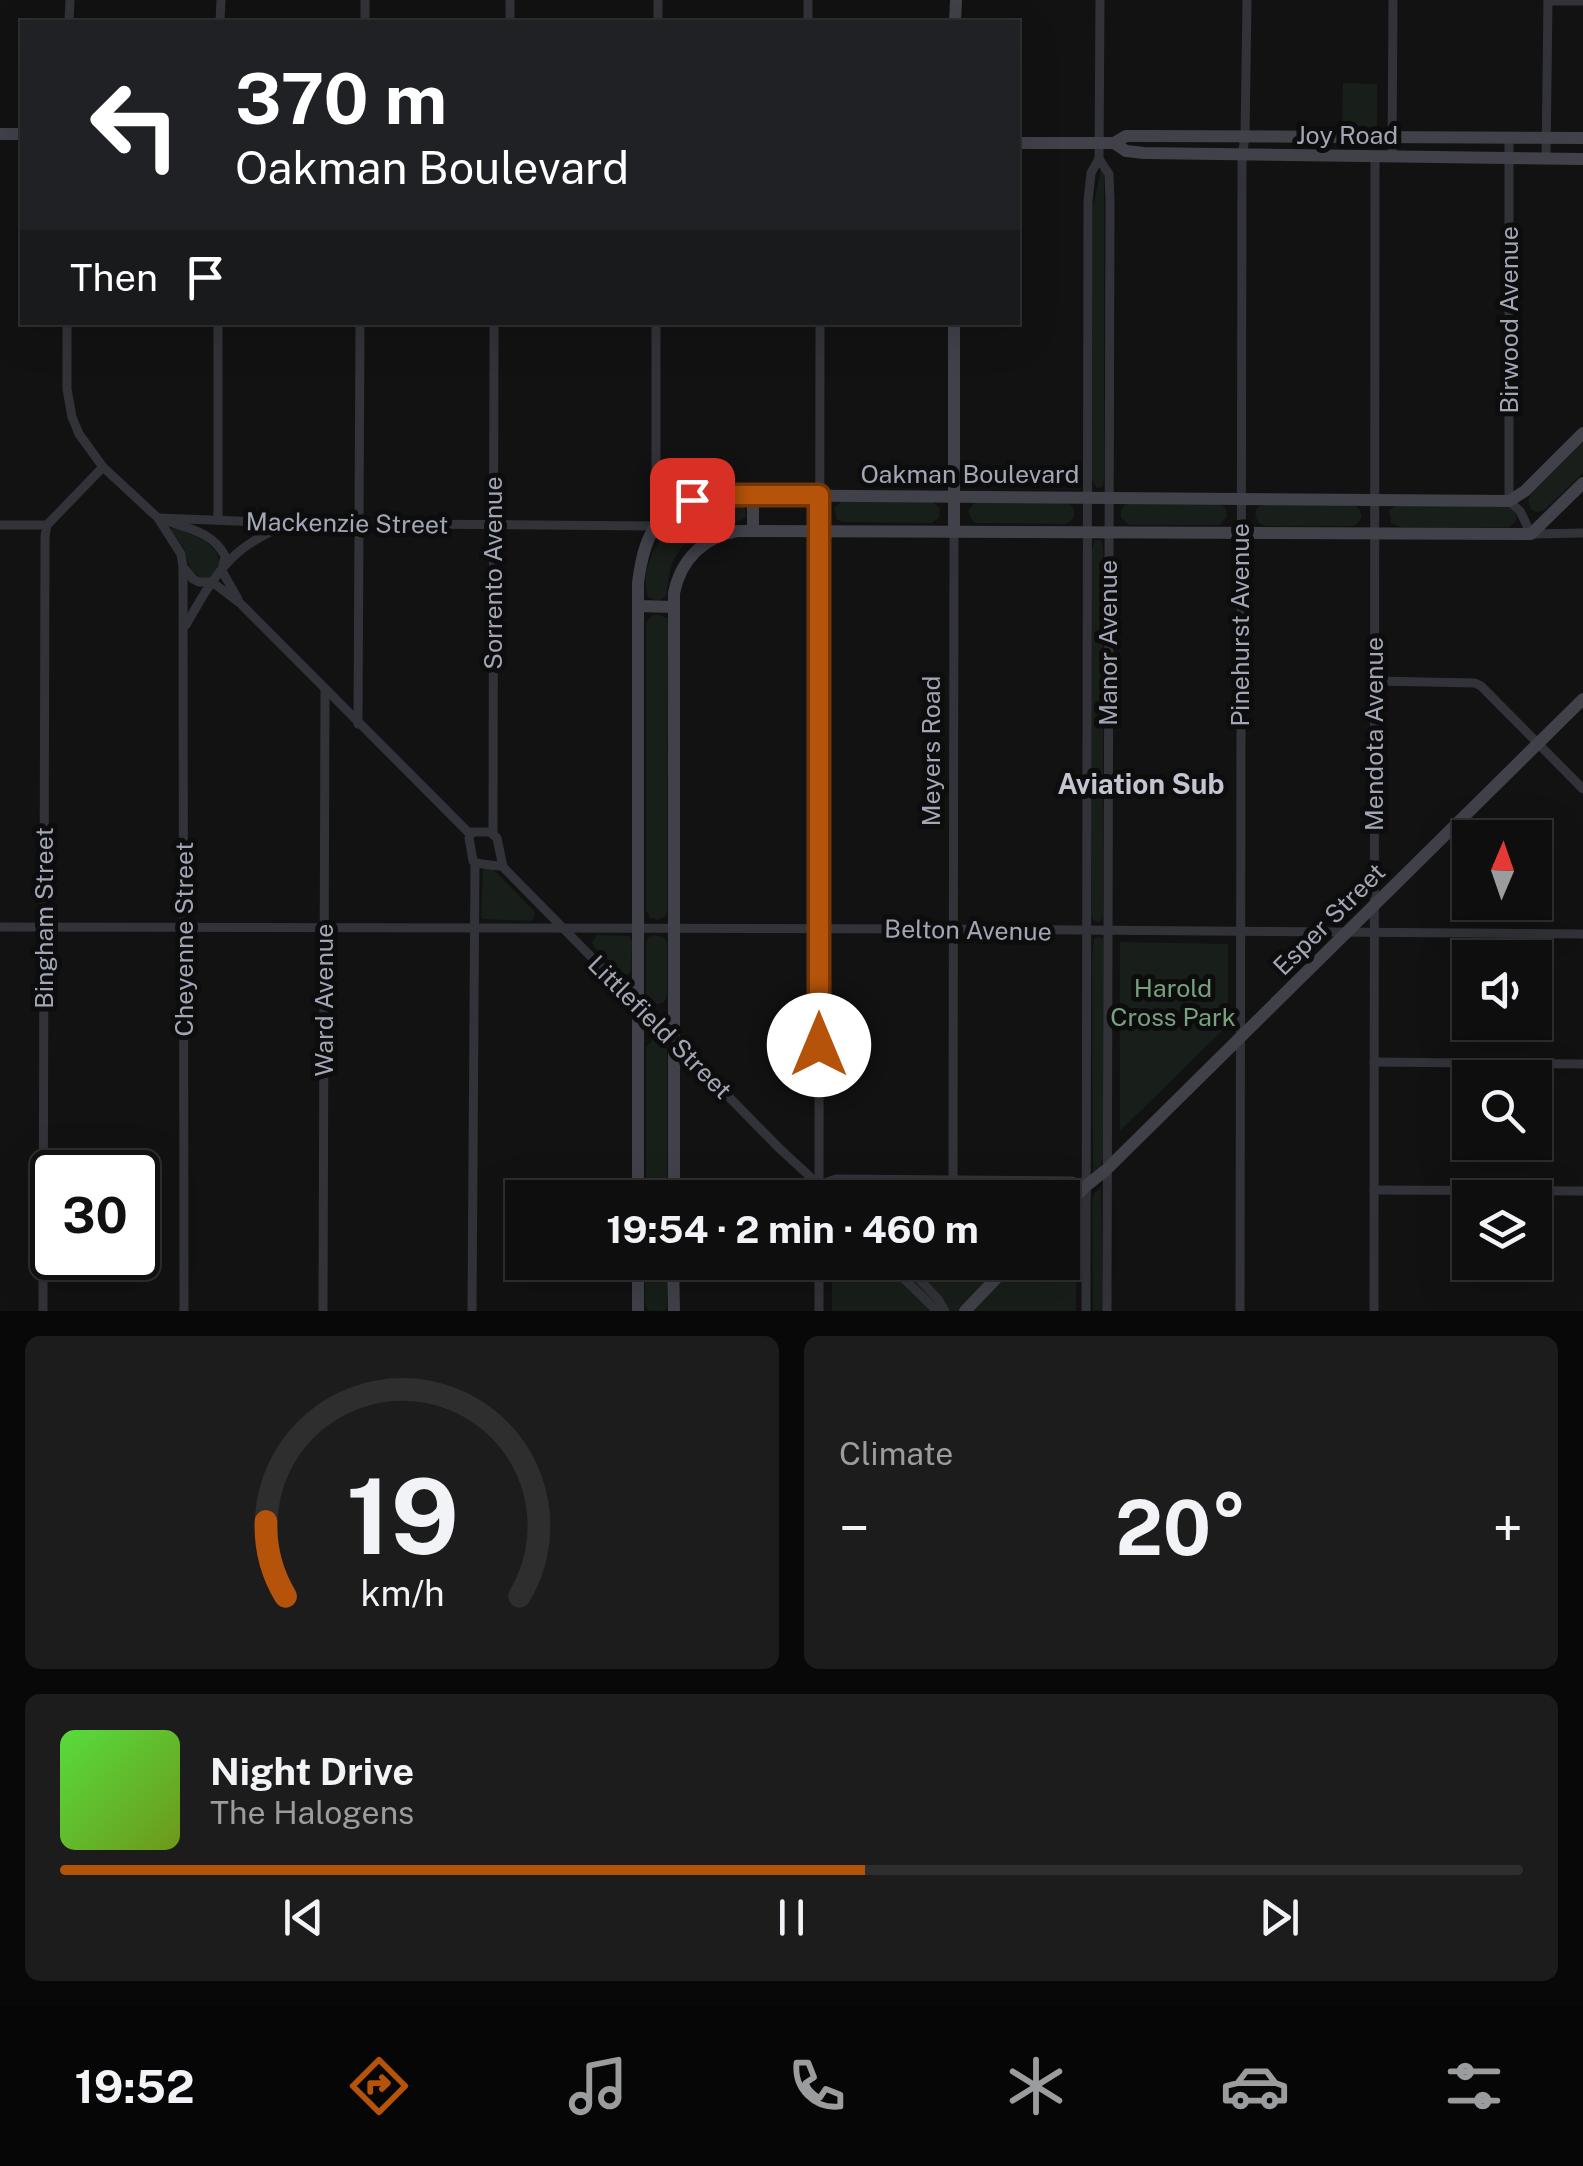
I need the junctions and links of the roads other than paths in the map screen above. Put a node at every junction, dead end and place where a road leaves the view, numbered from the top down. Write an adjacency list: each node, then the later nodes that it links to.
1 (1100, 0): 12 (street, Manor Avenue)
2 (1247, 0): 6 (street, Pinehurst Avenue)
3 (1394, 0): 8 (street)
4 (1548, 0): 5 (street); 10 (street)
5 (1583, 1)
6 (1246, 137): 8 (street, Joy Road); 12 (street, Joy Road); 13 (street, Pinehurst Avenue)
7 (1583, 138): 10 (street, Joy Road)
8 (1392, 139): 9 (street, Joy Road); 15 (street)
9 (1509, 139): 10 (street, Joy Road); 17 (street, Birwood Avenue)
10 (1547, 139): 19 (street)
11 (1020, 143): 12 (street, Joy Road)
12 (1106, 143): 13 (street, Joy Road); 16 (street, Manor Avenue)
13 (1242, 156): 14 (street, Joy Road); 35 (street, Pinehurst Avenue)
14 (1375, 158): 15 (street, Joy Road); 36 (street, Mendota Avenue)
15 (1392, 158): 17 (street, Joy Road)
16 (1099, 159): 33 (street, Manor Avenue); 34 (street, Manor Avenue)
17 (1509, 159): 19 (street, Joy Road); 37 (street, Birwood Avenue)
18 (1583, 159): 19 (street, Joy Road)
19 (1546, 160)
20 (68, 325): 28 (street)
21 (218, 325): 39 (street)
22 (360, 325): 41 (street)
23 (494, 325): 44 (street, Sorrento Avenue)
24 (656, 325): 45 (street)
25 (820, 325): 31 (street)
26 (954, 325): 32 (street, Meyers Road)
27 (1583, 433): 37 (street)
28 (103, 467): 38 (street); 43 (street)
29 (1583, 483): 53 (street)
30 (753, 495): 31 (street, Oakman Boulevard); 45 (street, Oakman Boulevard); 46 (street)
31 (819, 495): 32 (street, Oakman Boulevard); 47 (street)
32 (954, 496): 33 (street, Oakman Boulevard); 48 (street, Meyers Road)
33 (1087, 497): 34 (street, Oakman Boulevard); 49 (street, Manor Avenue)
34 (1108, 497): 35 (street, Oakman Boulevard); 50 (street, Manor Avenue)
35 (1240, 498): 36 (street, Oakman Boulevard); 52 (street, Pinehurst Avenue)
36 (1374, 499): 37 (street, Oakman Boulevard); 54 (street, Mendota Avenue)
37 (1509, 500): 53 (street)
38 (158, 518): 39 (street, Mackenzie Street); 55 (street); 56 (street)
39 (218, 520): 40 (street, Mackenzie Street)
40 (288, 523): 41 (street, Mackenzie Street); 56 (street)
41 (358, 524): 44 (street, Mackenzie Street); 65 (street)
42 (0, 525): 43 (street)
43 (47, 525): 74 (street, Bingham Street)
44 (493, 525): 45 (street, Mackenzie Street); 68 (street, Sorrento Avenue)
45 (656, 526): 59 (street)
46 (753, 531): 47 (street); 60 (street)
47 (819, 531): 48 (street); 80 (street)
48 (954, 532): 49 (street); 81 (street, Meyers Road)
49 (1087, 533): 50 (street); 83 (street, Manor Avenue)
50 (1108, 533): 52 (street); 84 (street, Manor Avenue)
51 (1583, 533): 53 (street)
52 (1240, 534): 54 (street); 85 (street, Pinehurst Avenue)
53 (1531, 534): 54 (street)
54 (1374, 535): 62 (street, Mendota Avenue)
55 (183, 567): 57 (street); 61 (street, Cheyenne Street)
56 (222, 571): 57 (street); 58 (street)
57 (212, 582): 58 (street); 61 (street)
58 (241, 604): 63 (street)
59 (638, 606): 60 (street); 79 (street)
60 (674, 607): 77 (street)
61 (184, 628): 75 (street, Cheyenne Street)
62 (1374, 681): 66 (street); 72 (street, Mendota Avenue)
63 (324, 690): 65 (street); 76 (street, Ward Avenue)
64 (1583, 700): 66 (street, Esper Street)
65 (358, 724): 69 (street)
66 (1538, 744): 67 (street); 72 (street, Esper Street)
67 (1583, 789)
68 (493, 829): 69 (street); 71 (street, Sorrento Avenue)
69 (470, 834): 70 (street)
70 (475, 863): 71 (street); 78 (street)
71 (502, 867): 82 (street, Littlefield Street)
72 (1374, 906): 86 (street, Esper Street); 87 (street, Mendota Avenue)
73 (0, 927): 74 (street)
74 (44, 927): 75 (street); 112 (street, Bingham Street)
75 (184, 928): 76 (street); 113 (street, Cheyenne Street)
76 (324, 928): 78 (street); 114 (street, Ward Avenue)
77 (674, 928): 79 (street, Belton Avenue); 80 (street, Belton Avenue); 91 (street)
78 (473, 929): 82 (street, Belton Avenue); 115 (street)
79 (638, 929): 82 (street, Belton Avenue); 89 (street)
80 (819, 929): 81 (street, Belton Avenue); 98 (street)
81 (953, 929): 83 (street, Belton Avenue); 100 (street, Meyers Road)
82 (563, 930): 89 (street, Littlefield Street)
83 (1086, 931): 84 (street, Belton Avenue); 102 (street, Manor Avenue)
84 (1107, 931): 85 (street, Belton Avenue); 94 (street, Manor Avenue)
85 (1240, 932): 86 (street, Belton Avenue); 90 (street, Pinehurst Avenue)
86 (1347, 933): 87 (street, Belton Avenue); 90 (street, Esper Street)
87 (1374, 933): 88 (street, Belton Avenue); 92 (street, Mendota Avenue)
88 (1583, 934)
89 (638, 1006): 91 (street, Littlefield Street); 95 (street)
90 (1240, 1039): 94 (street, Esper Street); 124 (street, Pinehurst Avenue)
91 (674, 1042): 96 (street); 97 (street, Littlefield Street)
92 (1374, 1062): 93 (street); 103 (street, Mendota Avenue)
93 (1583, 1064)
94 (1107, 1169): 102 (street, Esper Street); 123 (street, Manor Avenue)
95 (638, 1180)
96 (674, 1180)
97 (812, 1180)
98 (818, 1180)
99 (833, 1180): 100 (street)
100 (953, 1180)
101 (1080, 1184): 102 (street)
102 (1086, 1186): 105 (street, Esper Street); 122 (street, Manor Avenue)
103 (1374, 1190): 104 (street); 125 (street, Mendota Avenue)
104 (1583, 1191)
105 (1080, 1192)
106 (638, 1280): 116 (street)
107 (673, 1280): 117 (street)
108 (819, 1280): 118 (street)
109 (905, 1280): 119 (street)
110 (920, 1280): 120 (street)
111 (995, 1280): 121 (street)
112 (43, 1311)
113 (184, 1311)
114 (323, 1311)
115 (472, 1311)
116 (638, 1311)
117 (674, 1311)
118 (819, 1311)
119 (937, 1311)
120 (945, 1311)
121 (965, 1311)
122 (1086, 1311)
123 (1107, 1311)
124 (1240, 1311)
125 (1374, 1311)

